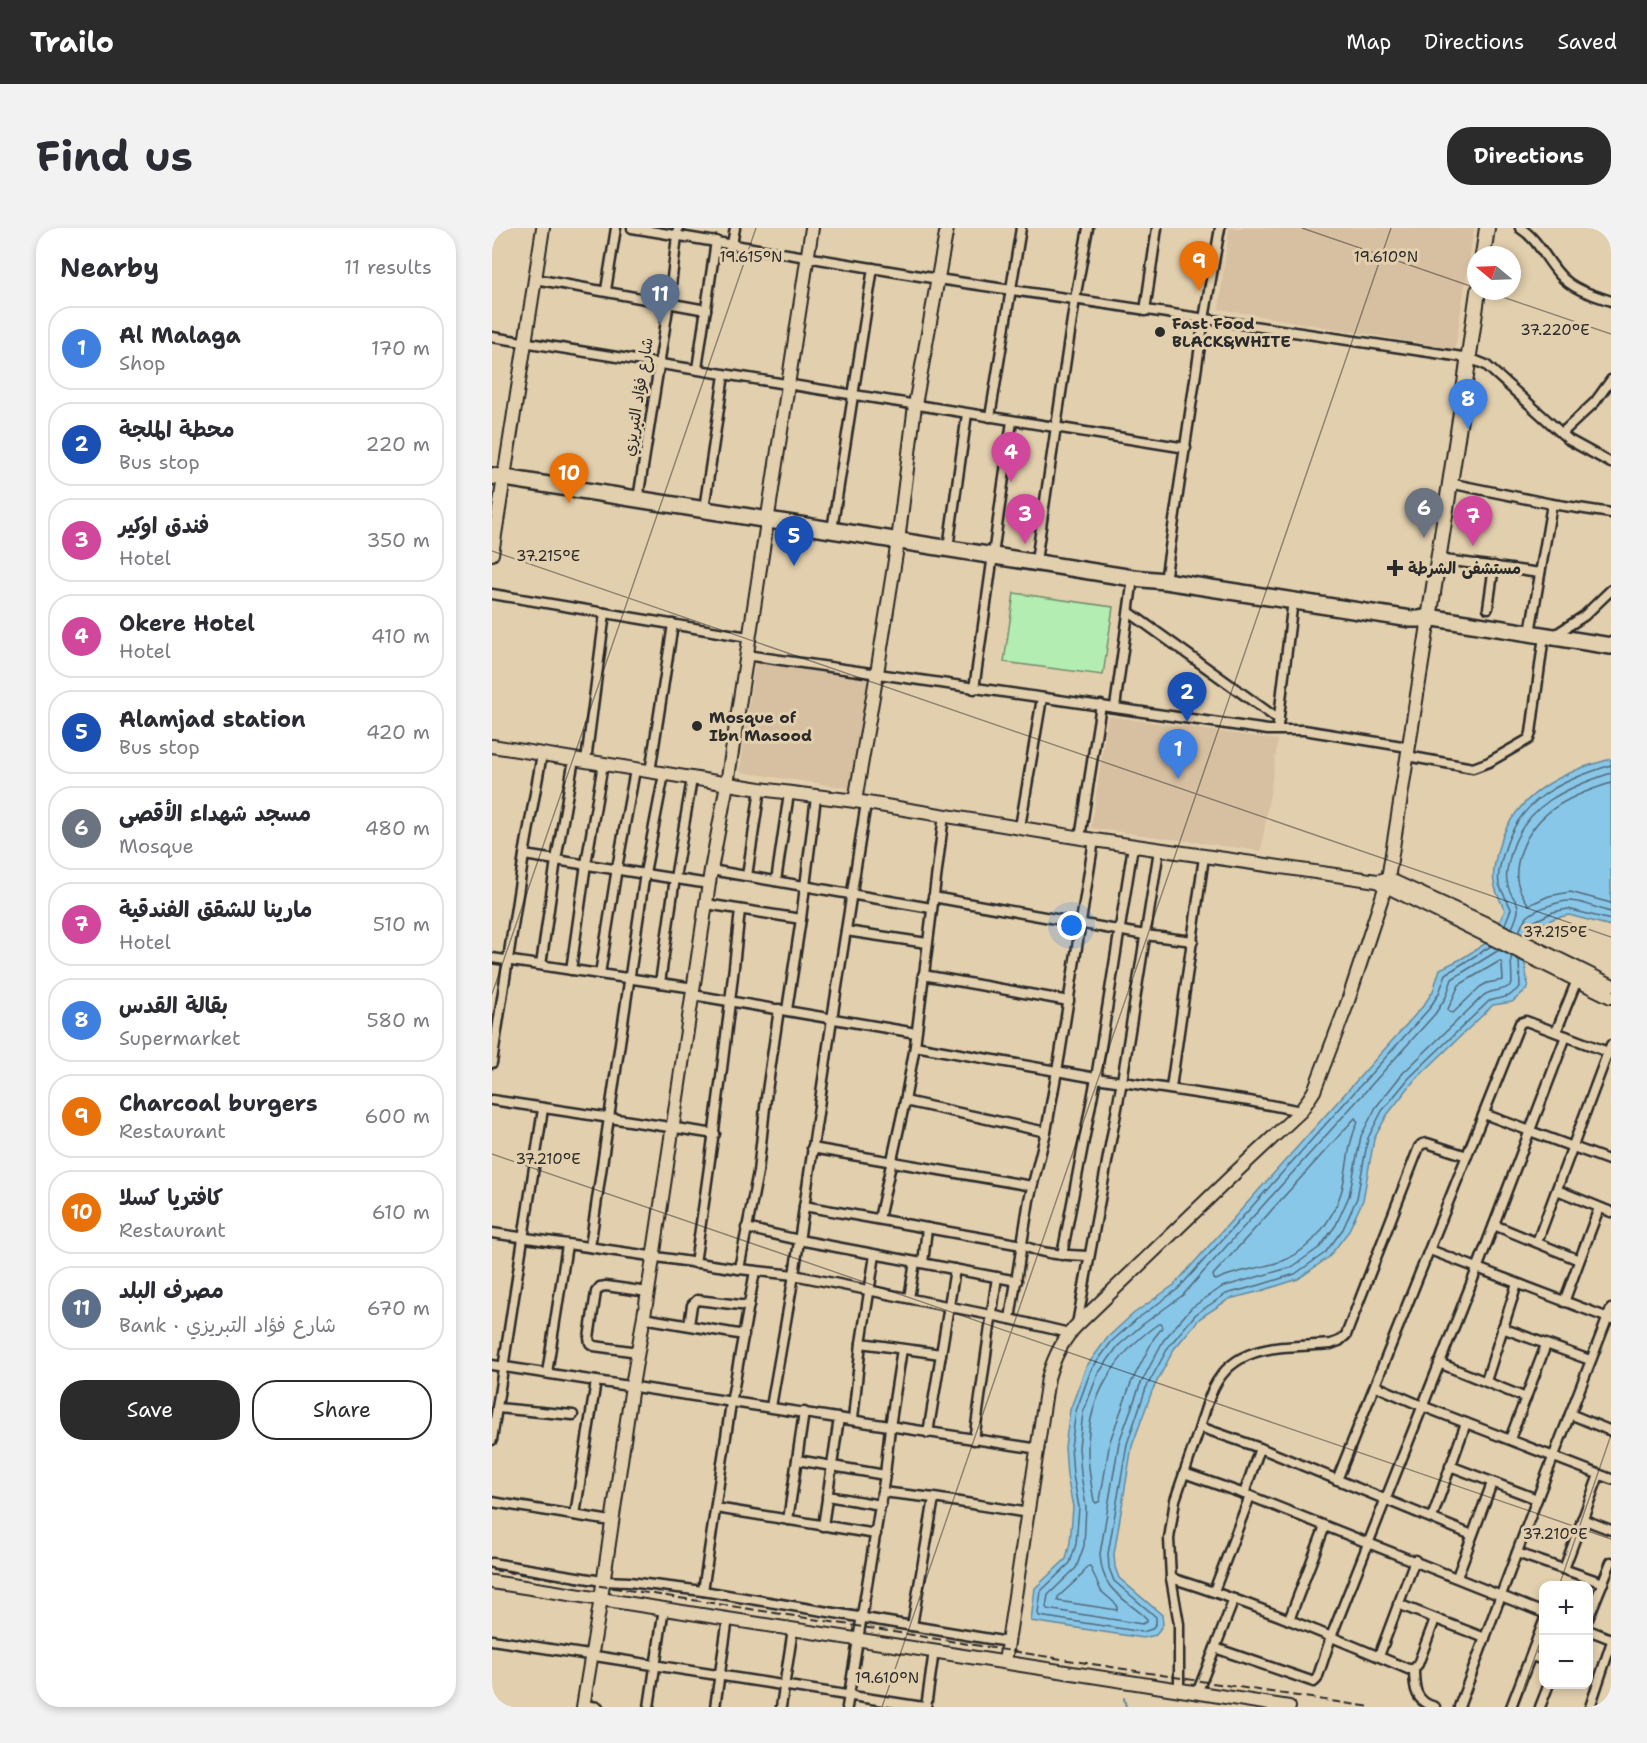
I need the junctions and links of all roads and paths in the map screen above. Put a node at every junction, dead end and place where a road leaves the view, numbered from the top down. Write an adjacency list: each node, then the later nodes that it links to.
1 (543, 228): 19 (street)
2 (616, 228): 22 (street)
3 (632, 228): 13 (street)
4 (735, 228): 15 (street)
5 (812, 228): 17 (street)
6 (947, 228): 20 (street)
7 (1021, 228): 21 (street)
8 (1088, 228): 23 (street)
9 (1157, 228): 28 (street)
10 (1220, 228): 29 (street)
11 (1487, 228): 16 (main road)
12 (1520, 228): 25 (street)
13 (678, 232): 14 (street); 26 (street, شارع فؤاد التبريزي)
14 (716, 241): 15 (street); 27 (street)
15 (732, 243): 17 (street)
16 (1484, 246)
17 (808, 257): 18 (street); 37 (street)
18 (873, 268): 20 (street); 38 (street)
19 (535, 279): 22 (street); 31 (street)
20 (938, 279): 21 (street); 39 (street)
21 (1011, 289): 23 (street); 41 (street)
22 (606, 290): 26 (street)
23 (1075, 299): 28 (street); 43 (street)
24 (1477, 300): 32 (main road)
25 (1611, 301)
26 (669, 302): 27 (street); 33 (street, شارع فؤاد التبريزي)
27 (706, 310): 34 (street)
28 (1145, 311): 29 (street)
29 (1204, 319): 32 (street); 45 (street)
30 (492, 337): 31 (street)
31 (524, 342): 33 (street); 47 (street)
32 (1469, 358): 44 (street); 48 (main road)
33 (658, 364): 34 (street); 49 (street, شارع فؤاد التبريزي)
34 (697, 369): 35 (street)
35 (724, 375): 37 (street); 51 (street)
36 (1611, 380): 44 (street)
37 (788, 384): 38 (street); 53 (street)
38 (853, 395): 39 (street); 54 (street)
39 (915, 405): 40 (street); 55 (street)
40 (967, 414): 41 (street); 56 (street)
41 (990, 417): 42 (street)
42 (1012, 421): 43 (street); 58 (street)
43 (1057, 427): 45 (street); 60 (street)
44 (1562, 433): 46 (street)
45 (1186, 448): 64 (street)
46 (1611, 463)
47 (498, 477): 49 (highway); 57 (street)
48 (1449, 483): 50 (street); 59 (main road)
49 (638, 499): 51 (highway)
50 (1552, 504): 52 (street); 62 (street)
51 (704, 509): 53 (highway)
52 (1611, 513)
53 (767, 521): 54 (highway); 74 (street)
54 (832, 530): 55 (highway)
55 (898, 541): 56 (highway); 79 (street)
56 (948, 549): 58 (highway)
57 (492, 554)
58 (992, 555): 60 (highway); 80 (street)
59 (1438, 559): 61 (street); 71 (main road)
60 (1036, 561): 63 (highway)
61 (1494, 566): 62 (street); 68 (street)
62 (1540, 573): 73 (street)
63 (1134, 578): 64 (highway); 69 (street)
64 (1165, 581): 67 (highway)
65 (1611, 590): 75 (street)
66 (492, 594): 70 (street)
67 (1293, 600): 71 (highway); 84 (street)
68 (1488, 608)
69 (1129, 612): 83 (street); 84 (street)
70 (605, 613): 72 (street); 89 (street)
71 (1425, 620): 73 (highway); 75 (highway); 87 (street)
72 (673, 624): 74 (street); 92 (street)
73 (1530, 633): 75 (highway)
74 (748, 637): 78 (street)
75 (1548, 640): 76 (highway); 77 (highway); 87 (street)
76 (1611, 646)
77 (1611, 654)
78 (746, 655): 79 (street); 95 (street)
79 (877, 673): 80 (street); 99 (street)
80 (974, 688): 81 (street)
81 (1042, 698): 82 (street); 101 (street)
82 (1101, 705): 83 (street); 102 (street)
83 (1114, 707): 85 (street)
84 (1279, 720): 85 (street)
85 (1277, 731): 87 (street)
86 (492, 746): 88 (street)
87 (1408, 752): 116 (street)
88 (542, 754): 89 (street); 106 (street)
89 (580, 760): 90 (street); 108 (street)
90 (603, 764): 91 (street); 109 (street)
91 (635, 770): 92 (street); 110 (street)
92 (650, 772): 93 (street)
93 (664, 774): 94 (street); 112 (street)
94 (692, 779): 95 (street); 114 (street)
95 (727, 784): 96 (street); 111 (street)
96 (760, 789): 97 (street); 113 (street)
97 (789, 793): 98 (street); 115 (street)
98 (816, 797): 99 (street); 118 (street)
99 (860, 802): 100 (street); 119 (street)
100 (944, 815): 101 (street); 120 (street)
101 (1020, 827): 102 (street)
102 (1080, 838): 103 (street)
103 (1094, 840): 104 (street); 125 (street)
104 (1133, 846): 105 (street); 127 (street)
105 (1159, 850): 107 (street); 128 (street)
106 (524, 855): 108 (street); 133 (street)
107 (1204, 857): 116 (street); 129 (street)
108 (556, 860): 109 (street); 134 (street)
109 (586, 864): 110 (street); 135 (street)
110 (617, 868): 112 (street); 136 (street)
111 (711, 870): 113 (street); 117 (street)
112 (645, 873): 114 (street); 138 (street)
113 (747, 876): 115 (street)
114 (675, 878): 117 (street); 140 (street)
115 (776, 881): 118 (street)
116 (1383, 882): 131 (street); 161 (street)
117 (709, 884): 121 (street)
118 (805, 886): 119 (street); 124 (street)
119 (852, 894): 122 (street); 126 (street)
120 (933, 897): 122 (street); 125 (street)
121 (706, 904): 123 (street); 142 (street)
122 (932, 908): 130 (street)
123 (740, 910): 124 (street); 144 (street)
124 (801, 919): 146 (street)
125 (1081, 924): 127 (street); 145 (street)
126 (846, 931): 130 (street); 147 (street)
127 (1120, 931): 128 (street); 155 (street)
128 (1145, 935): 129 (street); 156 (street)
129 (1193, 940): 157 (street)
130 (927, 943): 137 (street)
131 (1537, 954): 139 (street); 141 (street)
132 (492, 958): 133 (street)
133 (508, 960): 134 (street); 153 (street)
134 (541, 966): 135 (street)
135 (571, 970): 136 (street)
136 (600, 974): 138 (street)
137 (923, 975): 145 (street); 149 (street)
138 (629, 978): 140 (street); 163 (street)
139 (1577, 980): 143 (street); 148 (street)
140 (660, 983): 142 (street)
141 (1611, 985)
142 (694, 991): 144 (street); 164 (street)
143 (1611, 997)
144 (731, 1000): 146 (street); 167 (street)
145 (1069, 1001): 154 (street)
146 (783, 1009): 147 (street); 180 (street)
147 (832, 1018): 149 (street); 169 (street)
148 (1556, 1032): 150 (street); 162 (street)
149 (916, 1033): 151 (street)
150 (1566, 1036): 152 (street); 165 (street)
151 (915, 1046): 154 (street); 159 (street)
152 (1609, 1049): 168 (street)
153 (492, 1063)
154 (1057, 1071): 155 (street); 166 (street)
155 (1096, 1078): 156 (street); 191 (street)
156 (1122, 1081): 157 (street); 192 (street)
157 (1172, 1088): 161 (street)
158 (492, 1100): 160 (street)
159 (905, 1101): 166 (street); 171 (street)
160 (543, 1109): 163 (street); 183 (street)
161 (1301, 1111): 217 (street)
162 (1484, 1114): 165 (street); 170 (street)
163 (609, 1117): 164 (street); 188 (street)
164 (673, 1128): 167 (street); 193 (street)
165 (1529, 1131): 168 (street); 179 (street)
166 (1046, 1132): 173 (street)
167 (715, 1134): 196 (street)
168 (1573, 1147): 172 (street); 174 (street)
169 (812, 1148): 171 (street); 175 (street)
170 (1467, 1156): 189 (street); 244 (street)
171 (892, 1161): 173 (street); 178 (street)
172 (1611, 1161)
173 (1032, 1186): 187 (street)
174 (1557, 1190): 176 (street); 185 (street)
175 (804, 1206): 178 (street); 184 (street)
176 (1599, 1208): 177 (street); 194 (street)
177 (1611, 1212)
178 (879, 1219): 181 (street)
179 (1494, 1225): 185 (street); 199 (street)
180 (746, 1228): 184 (street); 197 (street)
181 (927, 1228): 187 (street); 195 (street)
182 (492, 1233): 183 (street)
183 (524, 1238): 186 (street); 227 (street)
184 (799, 1240): 190 (street); 201 (street)
185 (1536, 1242): 194 (street)
186 (567, 1245): 188 (street); 228 (street)
187 (1022, 1245): 191 (street); 203 (street)
188 (590, 1248): 193 (street)
189 (1430, 1250): 199 (street); 232 (street)
190 (875, 1255): 195 (street); 205 (street)
191 (1062, 1255): 192 (street)
192 (1089, 1256): 217 (street)
193 (653, 1257): 196 (street); 206 (street)
194 (1579, 1260): 208 (street)
195 (919, 1262): 198 (street); 207 (street)
196 (695, 1263): 197 (street)
197 (739, 1269): 200 (street)
198 (955, 1269): 202 (street); 210 (street)
199 (1477, 1269): 204 (street); 225 (street)
200 (755, 1271): 201 (street); 209 (street)
201 (794, 1275): 205 (street); 236 (street)
202 (997, 1277): 203 (street); 211 (street)
203 (1017, 1281): 214 (street)
204 (1517, 1284): 208 (street); 216 (street)
205 (869, 1290): 207 (street); 219 (street)
206 (648, 1292): 213 (street); 222 (street)
207 (909, 1298): 210 (street)
208 (1564, 1302): 212 (street)
209 (749, 1306): 215 (street); 218 (street)
210 (948, 1307): 211 (street); 223 (street)
211 (992, 1316): 214 (street); 250 (street)
212 (1610, 1316): 224 (street)
213 (644, 1318): 215 (street); 222 (street)
214 (1010, 1319): 217 (street)
215 (689, 1325): 218 (street)
216 (1502, 1328): 220 (street); 230 (street)
217 (1073, 1329): 252 (street)
218 (744, 1335): 234 (street)
219 (861, 1343): 221 (street); 242 (street)
220 (1546, 1345): 224 (street); 233 (street)
221 (902, 1349): 223 (street); 245 (street)
222 (638, 1352): 231 (street)
223 (941, 1354): 247 (street)
224 (1590, 1360): 240 (street)
225 (1439, 1363): 230 (street); 235 (street)
226 (492, 1365): 227 (street)
227 (505, 1367): 228 (street); 237 (street)
228 (547, 1373): 229 (street)
229 (596, 1381): 231 (street); 273 (street)
230 (1486, 1381): 233 (street)
231 (632, 1386): 234 (street); 277 (street)
232 (1376, 1386): 235 (street); 261 (street)
233 (1526, 1398): 248 (street)
234 (731, 1403): 236 (street); 271 (street)
235 (1422, 1406): 243 (street); 268 (street)
236 (771, 1407): 238 (street)
237 (497, 1408): 239 (street); 249 (street)
238 (804, 1412): 241 (street); 254 (street)
239 (573, 1414)
240 (1570, 1414): 246 (street); 253 (street)
241 (839, 1418): 242 (street); 255 (street)
242 (853, 1419): 245 (street)
243 (1466, 1423): 248 (street); 256 (street)
244 (1200, 1426): 251 (street); 257 (street)
245 (890, 1427): 247 (street); 258 (street)
246 (1611, 1431)
247 (928, 1433): 250 (street)
248 (1510, 1439): 253 (street)
249 (492, 1440)
250 (974, 1440): 252 (street)
251 (1260, 1448): 261 (street); 264 (street)
252 (1039, 1449): 272 (street)
253 (1554, 1456): 259 (street); 267 (street)
254 (797, 1460): 255 (street); 276 (street)
255 (832, 1466): 258 (street); 265 (street)
256 (1450, 1466): 262 (street); 274 (street)
257 (1184, 1473): 264 (street); 290 (street)
258 (885, 1474): 263 (street)
259 (1599, 1475): 260 (street); 275 (street)
260 (1611, 1479)
261 (1337, 1480): 268 (street)
262 (1492, 1483): 267 (street); 282 (street)
263 (882, 1492): 266 (street); 270 (street)
264 (1247, 1495): 279 (street); 295 (street)
265 (827, 1496): 270 (street); 278 (street)
266 (934, 1498): 272 (street); 307 (street)
267 (1537, 1499): 284 (street)
268 (1386, 1500): 274 (street); 283 (street)
269 (492, 1502): 273 (street)
270 (881, 1505): 281 (street)
271 (716, 1508): 276 (street); 294 (street)
272 (1029, 1513): 316 (street)
273 (575, 1515): 277 (street)
274 (1432, 1518): 282 (street)
275 (1582, 1519): 280 (street); 288 (street)
276 (788, 1520): 278 (street)
277 (611, 1521): 291 (street)
278 (823, 1526): 281 (street)
279 (1325, 1526): 283 (street); 306 (street)
280 (1611, 1530)
281 (876, 1534): 304 (street)
282 (1472, 1535): 289 (street)
283 (1369, 1543): 285 (street); 311 (street)
284 (1517, 1553): 288 (street); 296 (street)
285 (1415, 1560): 289 (street); 299 (street)
286 (1611, 1562): 293 (street)
287 (492, 1563): 291 (street)
288 (1563, 1569): 293 (street)
289 (1457, 1577): 296 (street)
290 (1171, 1578): 295 (street); 332 (street)
291 (602, 1581): 294 (street); 297 (street)
292 (492, 1582): 297 (street)
293 (1603, 1583): 300 (street)
294 (703, 1591): 304 (street)
295 (1214, 1592): 298 (street)
296 (1501, 1595): 302 (street); 312 (street)
297 (601, 1598): 301 (street); 319 (street)
298 (1234, 1599): 306 (street); 317 (street)
299 (1398, 1604): 305 (street); 320 (street)
300 (1593, 1607)
301 (664, 1608): 303 (street); 324 (street)
302 (1539, 1610)
303 (728, 1618): 308 (street); 328 (street)
304 (862, 1618): 307 (street); 313 (street)
305 (1436, 1618): 312 (street); 325 (street)
306 (1289, 1620): 311 (street)
307 (912, 1626): 316 (street)
308 (793, 1629): 313 (street); 330 (street)
309 (1593, 1632): 315 (street)
310 (1539, 1634): 321 (street)
311 (1331, 1637): 317 (street); 320 (street)
312 (1485, 1638): 345 (street)
313 (858, 1639): 318 (street); 334 (street)
314 (492, 1640): 319 (street)
315 (1611, 1641): 327 (street)
316 (1008, 1642): 323 (street)
317 (1215, 1648): 333 (street)
318 (934, 1651): 323 (street); 343 (street)
319 (591, 1656): 324 (street); 336 (street)
320 (1379, 1656): 325 (street)
321 (1531, 1656): 322 (street); 346 (street)
322 (1539, 1658)
323 (1005, 1662): 332 (street)
324 (656, 1666): 328 (street); 339 (street)
325 (1414, 1669): 344 (street)
326 (1593, 1675): 327 (street)
327 (1600, 1675): 329 (street); 348 (street)
328 (720, 1676): 330 (street); 340 (street)
329 (1611, 1676)
330 (784, 1686): 334 (street); 341 (street)
331 (1547, 1689): 347 (street)
332 (1179, 1690): 333 (street)
333 (1197, 1693): 335 (street)
334 (849, 1696): 342 (street); 343 (street)
335 (1225, 1702): 337 (street)
336 (583, 1706): 338 (street)
337 (1282, 1706)
338 (598, 1707)
339 (649, 1707)
340 (715, 1707)
341 (781, 1707)
342 (847, 1707)
343 (924, 1707)
344 (1435, 1707)
345 (1459, 1707)
346 (1511, 1707)
347 (1540, 1707)
348 (1590, 1707)

